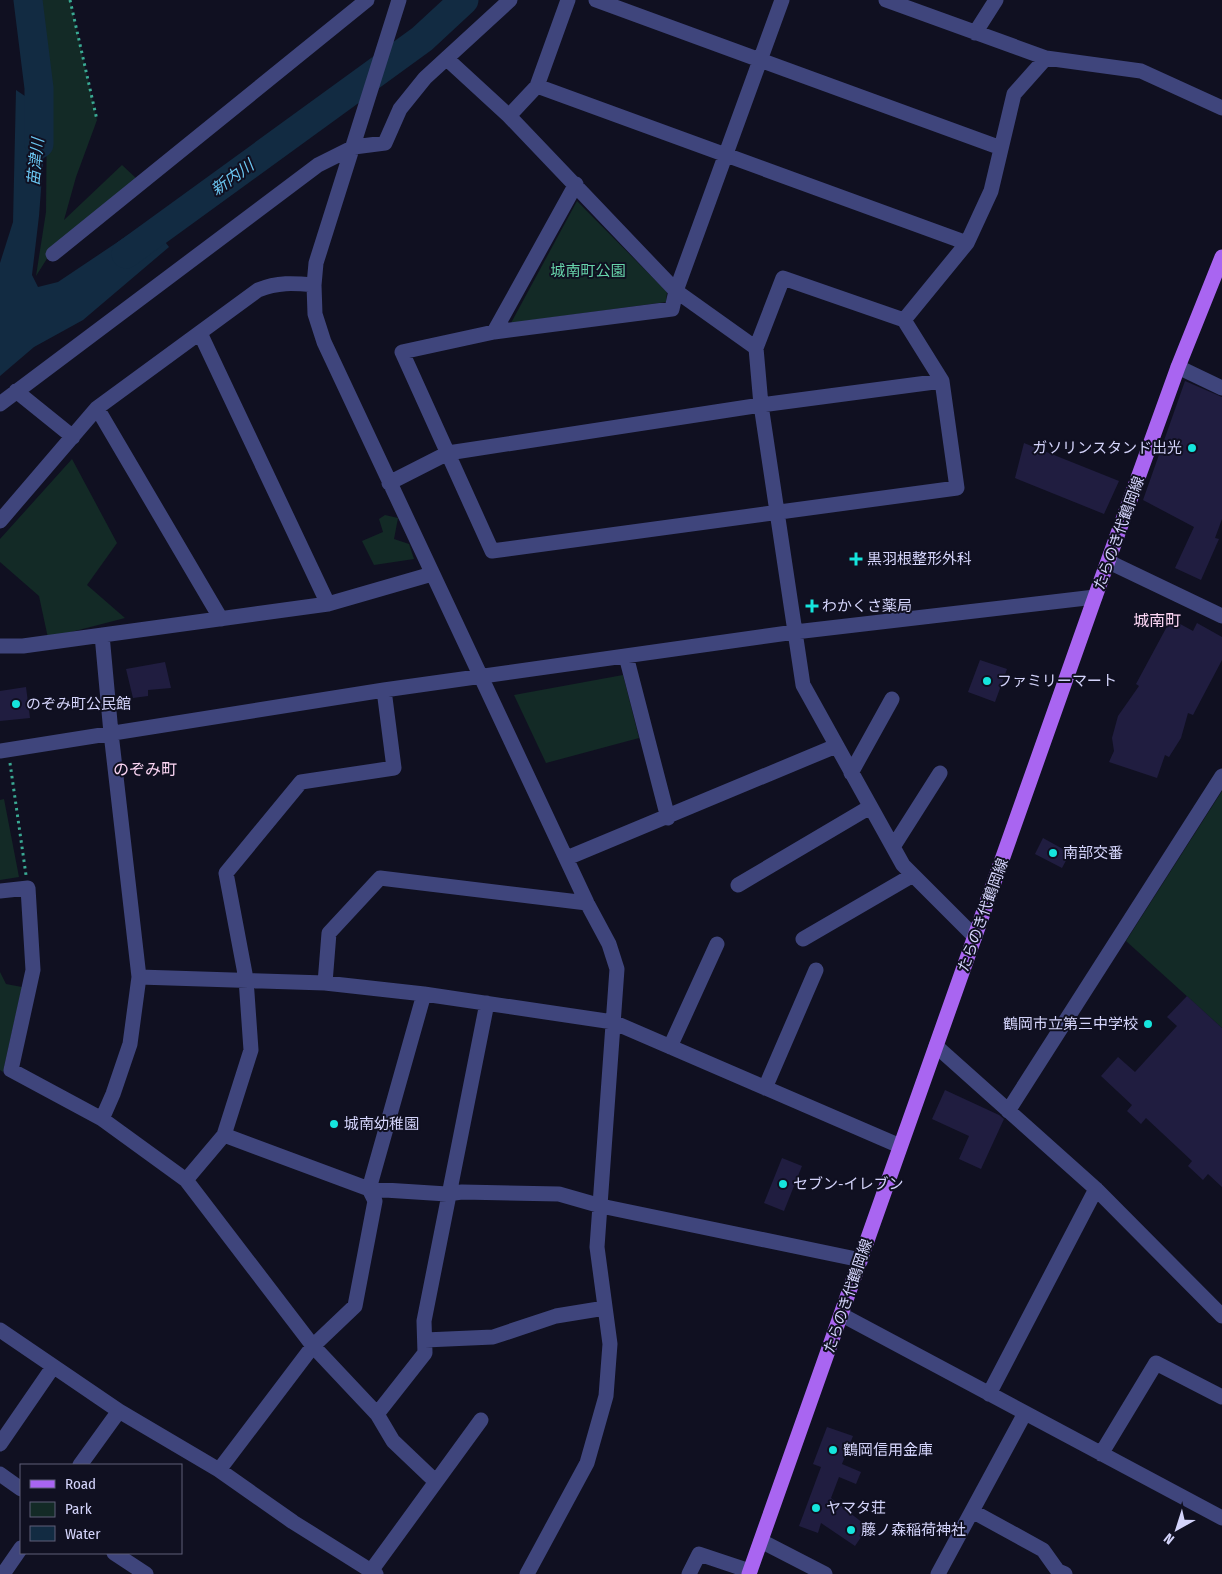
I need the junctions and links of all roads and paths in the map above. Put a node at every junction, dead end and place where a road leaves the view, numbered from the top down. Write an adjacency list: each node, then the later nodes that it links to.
1 (70, 0): 17 (path)
2 (367, 0): 23 (street)
3 (399, 0): 18 (street)
4 (510, 0): 12 (street)
5 (568, 0): 14 (street)
6 (596, 0): 13 (street)
7 (782, 0): 13 (street)
8 (886, 0): 10 (street)
9 (996, 0): 10 (street)
10 (975, 33): 11 (street)
11 (1046, 58): 15 (street); 19 (street)
12 (447, 59): 16 (street); 18 (street)
13 (760, 60): 19 (street); 20 (street)
14 (537, 86): 16 (street); 20 (street)
15 (1222, 108)
16 (509, 116): 21 (street)
17 (97, 120)
18 (354, 147): 25 (street); 34 (street)
19 (1001, 148): 22 (street)
20 (726, 155): 22 (street); 26 (street)
21 (576, 184): 26 (street); 28 (street)
22 (967, 243): 27 (street)
23 (53, 254)
24 (1222, 257): 31 (main road, たらのき代鶴岡線)
25 (314, 285): 29 (street); 40 (street)
26 (676, 291): 28 (street); 30 (street)
27 (904, 320): 30 (street); 32 (street)
28 (494, 332): 39 (street)
29 (200, 333): 37 (street); 46 (street)
30 (756, 348): 36 (street)
31 (1178, 367): 33 (street); 43 (main road, たらのき代鶴岡線)
32 (942, 381): 36 (street); 41 (street)
33 (1222, 388)
34 (16, 391): 35 (street); 38 (street)
35 (0, 404)
36 (761, 405): 39 (street); 41 (street)
37 (98, 408): 38 (street); 48 (street)
38 (73, 437): 42 (street)
39 (448, 453): 40 (street); 41 (street)
40 (389, 483): 44 (street)
41 (778, 512): 49 (street)
42 (0, 521)
43 (1109, 562): 45 (main road, たらのき代鶴岡線); 47 (street)
44 (432, 574): 46 (street); 53 (street)
45 (1095, 597): 49 (street); 71 (main road, たらのき代鶴岡線)
46 (328, 604): 48 (street)
47 (1222, 616)
48 (222, 619): 50 (street)
49 (795, 632): 52 (street); 57 (street)
50 (102, 636): 51 (street); 56 (street)
51 (0, 646)
52 (626, 656): 53 (street); 63 (street)
53 (483, 677): 54 (street); 65 (street)
54 (384, 690): 56 (street); 76 (street)
55 (892, 699): 60 (street)
56 (111, 734): 58 (street); 75 (street)
57 (836, 746): 60 (street); 63 (street)
58 (4, 750): 68 (path)
59 (940, 772): 64 (street)
60 (851, 773): 62 (street)
61 (1222, 776): 84 (street)
62 (870, 807): 64 (street); 67 (street)
63 (668, 818): 65 (street)
64 (893, 848): 66 (street)
65 (567, 858): 70 (street)
66 (913, 875): 71 (street); 72 (street)
67 (738, 885)
68 (28, 888): 69 (street); 85 (street)
69 (0, 891)
70 (588, 903): 77 (street); 80 (street)
71 (975, 937): 81 (main road, たらのき代鶴岡線)
72 (804, 939)
73 (717, 944): 82 (street)
74 (816, 970): 83 (street)
75 (139, 977): 76 (street); 85 (street)
76 (246, 979): 77 (street); 86 (street)
77 (324, 983): 78 (street)
78 (424, 994): 79 (street); 89 (street)
79 (487, 1002): 80 (street); 91 (street)
80 (613, 1022): 82 (street); 92 (street)
81 (936, 1046): 84 (street); 87 (main road, たらのき代鶴岡線)
82 (670, 1047): 83 (street)
83 (765, 1088): 87 (street)
84 (1008, 1111): 90 (street)
85 (102, 1119): 88 (street)
86 (224, 1135): 88 (street); 89 (street)
87 (900, 1146): 93 (main road, たらのき代鶴岡線)
88 (186, 1180): 99 (street)
89 (369, 1189): 91 (street); 99 (street)
90 (1096, 1189): 96 (street); 101 (street)
91 (447, 1194): 92 (street); 98 (street)
92 (601, 1206): 93 (street); 94 (street)
93 (861, 1260): 95 (main road, たらのき代鶴岡線)
94 (605, 1308): 98 (street); 123 (street)
95 (842, 1315): 101 (street); 116 (main road, たらのき代鶴岡線)
96 (1222, 1316)
97 (0, 1330): 100 (street)
98 (425, 1340): 105 (street)
99 (312, 1346): 105 (street); 110 (street)
100 (53, 1367): 103 (street); 107 (street)
101 (989, 1394): 104 (street)
102 (1222, 1397): 108 (street)
103 (119, 1411): 109 (street); 110 (street)
104 (1025, 1413): 108 (street); 114 (street)
105 (377, 1414): 112 (street)
106 (481, 1420): 112 (street)
107 (0, 1444)
108 (1101, 1454): 115 (street)
109 (81, 1464)
110 (219, 1470): 121 (street)
111 (0, 1474): 113 (street)
112 (435, 1481): 121 (street)
113 (20, 1488)
114 (972, 1512): 126 (street); 127 (street)
115 (1222, 1518)
116 (761, 1541): 120 (main road, たらのき代鶴岡線); 125 (street)
117 (20, 1549): 122 (street)
118 (115, 1554): 119 (street)
119 (140, 1572)
120 (750, 1572): 124 (street)
121 (373, 1573)
122 (2, 1574)
123 (526, 1574)
124 (689, 1574)
125 (825, 1574)
126 (938, 1574)
127 (1065, 1574)

